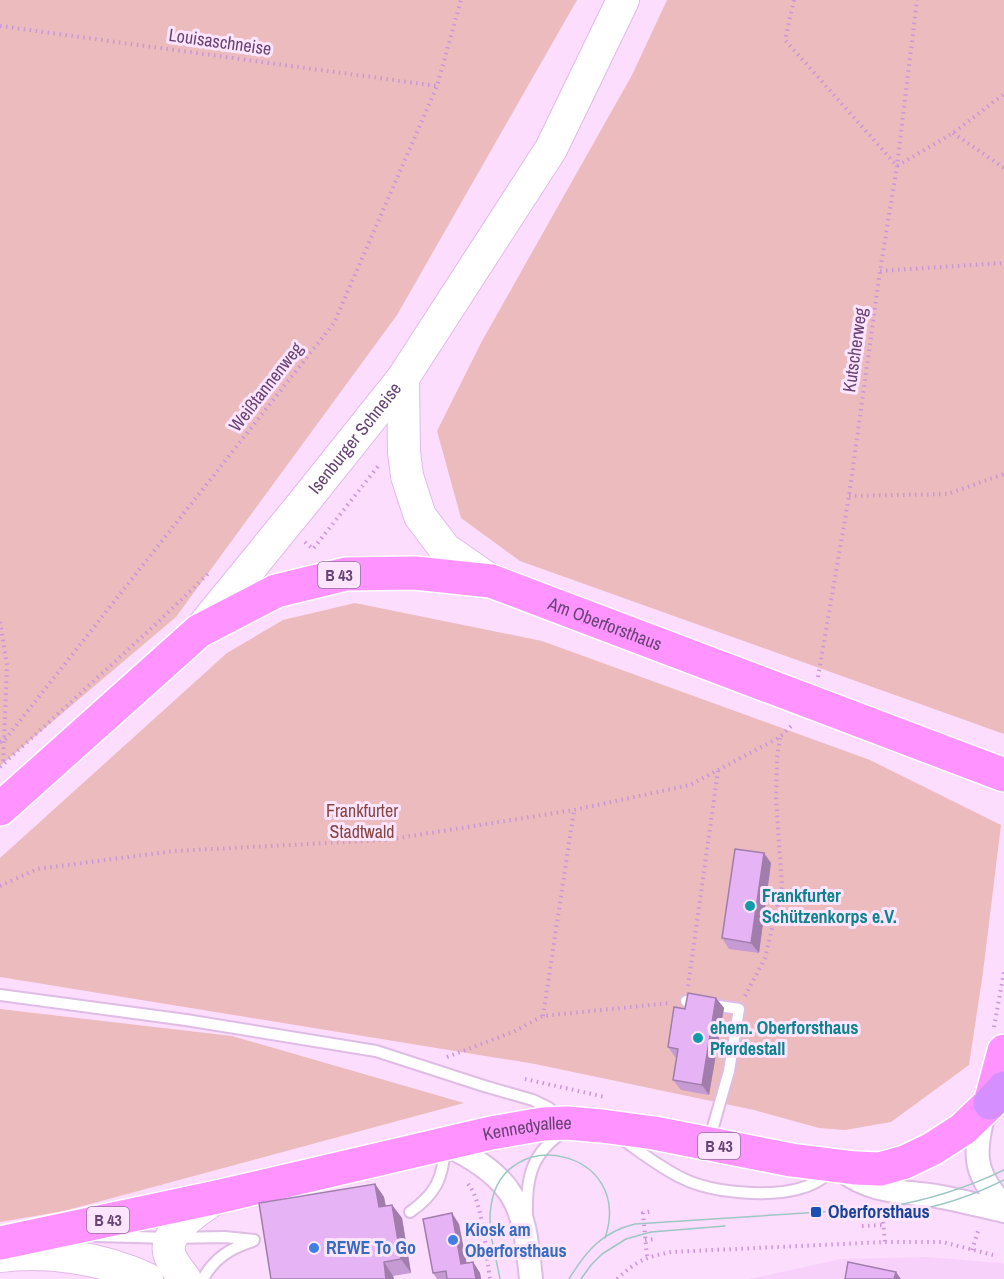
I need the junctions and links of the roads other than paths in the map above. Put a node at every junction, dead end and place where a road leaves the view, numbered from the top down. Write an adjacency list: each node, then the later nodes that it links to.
1 (623, 0): 2 (main road, Isenburger Schneise)
2 (403, 378): 3 (main road); 4 (main road, Isenburger Schneise)
3 (491, 581): 4 (main road, Am Oberforsthaus / B 43); 5 (main road, Am Oberforsthaus / B 43)
4 (199, 631): 6 (main road, Isenburger Schneise / B 43)
5 (1004, 775)
6 (1, 808)
7 (0, 995): 11 (lane)
8 (686, 1001): 13 (lane)
9 (1004, 1051): 10 (main road)
10 (993, 1100): 14 (main road, Kennedyallee / B 43); 16 (street)
11 (591, 1118): 12 (main road, Kennedyallee / B 43); 13 (main road, Kennedyallee / B 43); 14 (lane); 23 (lane)
12 (445, 1144): 15 (main road, Kennedyallee / B 43); 18 (lane); 23 (street)
13 (708, 1144): 14 (main road, Kennedyallee / B 43)
14 (837, 1166): 17 (street)
15 (217, 1197): 19 (main road, Kennedyallee / B 43); 20 (main road)
16 (1004, 1205)
17 (1004, 1211)
18 (410, 1212)
19 (39, 1235): 20 (lane); 21 (main road, Kennedyallee / B 43)
20 (171, 1238): 25 (main road); 26 (lane)
21 (0, 1243)
22 (0, 1256): 24 (main road)
23 (531, 1275)
24 (147, 1279)
25 (185, 1279)
26 (203, 1279)

